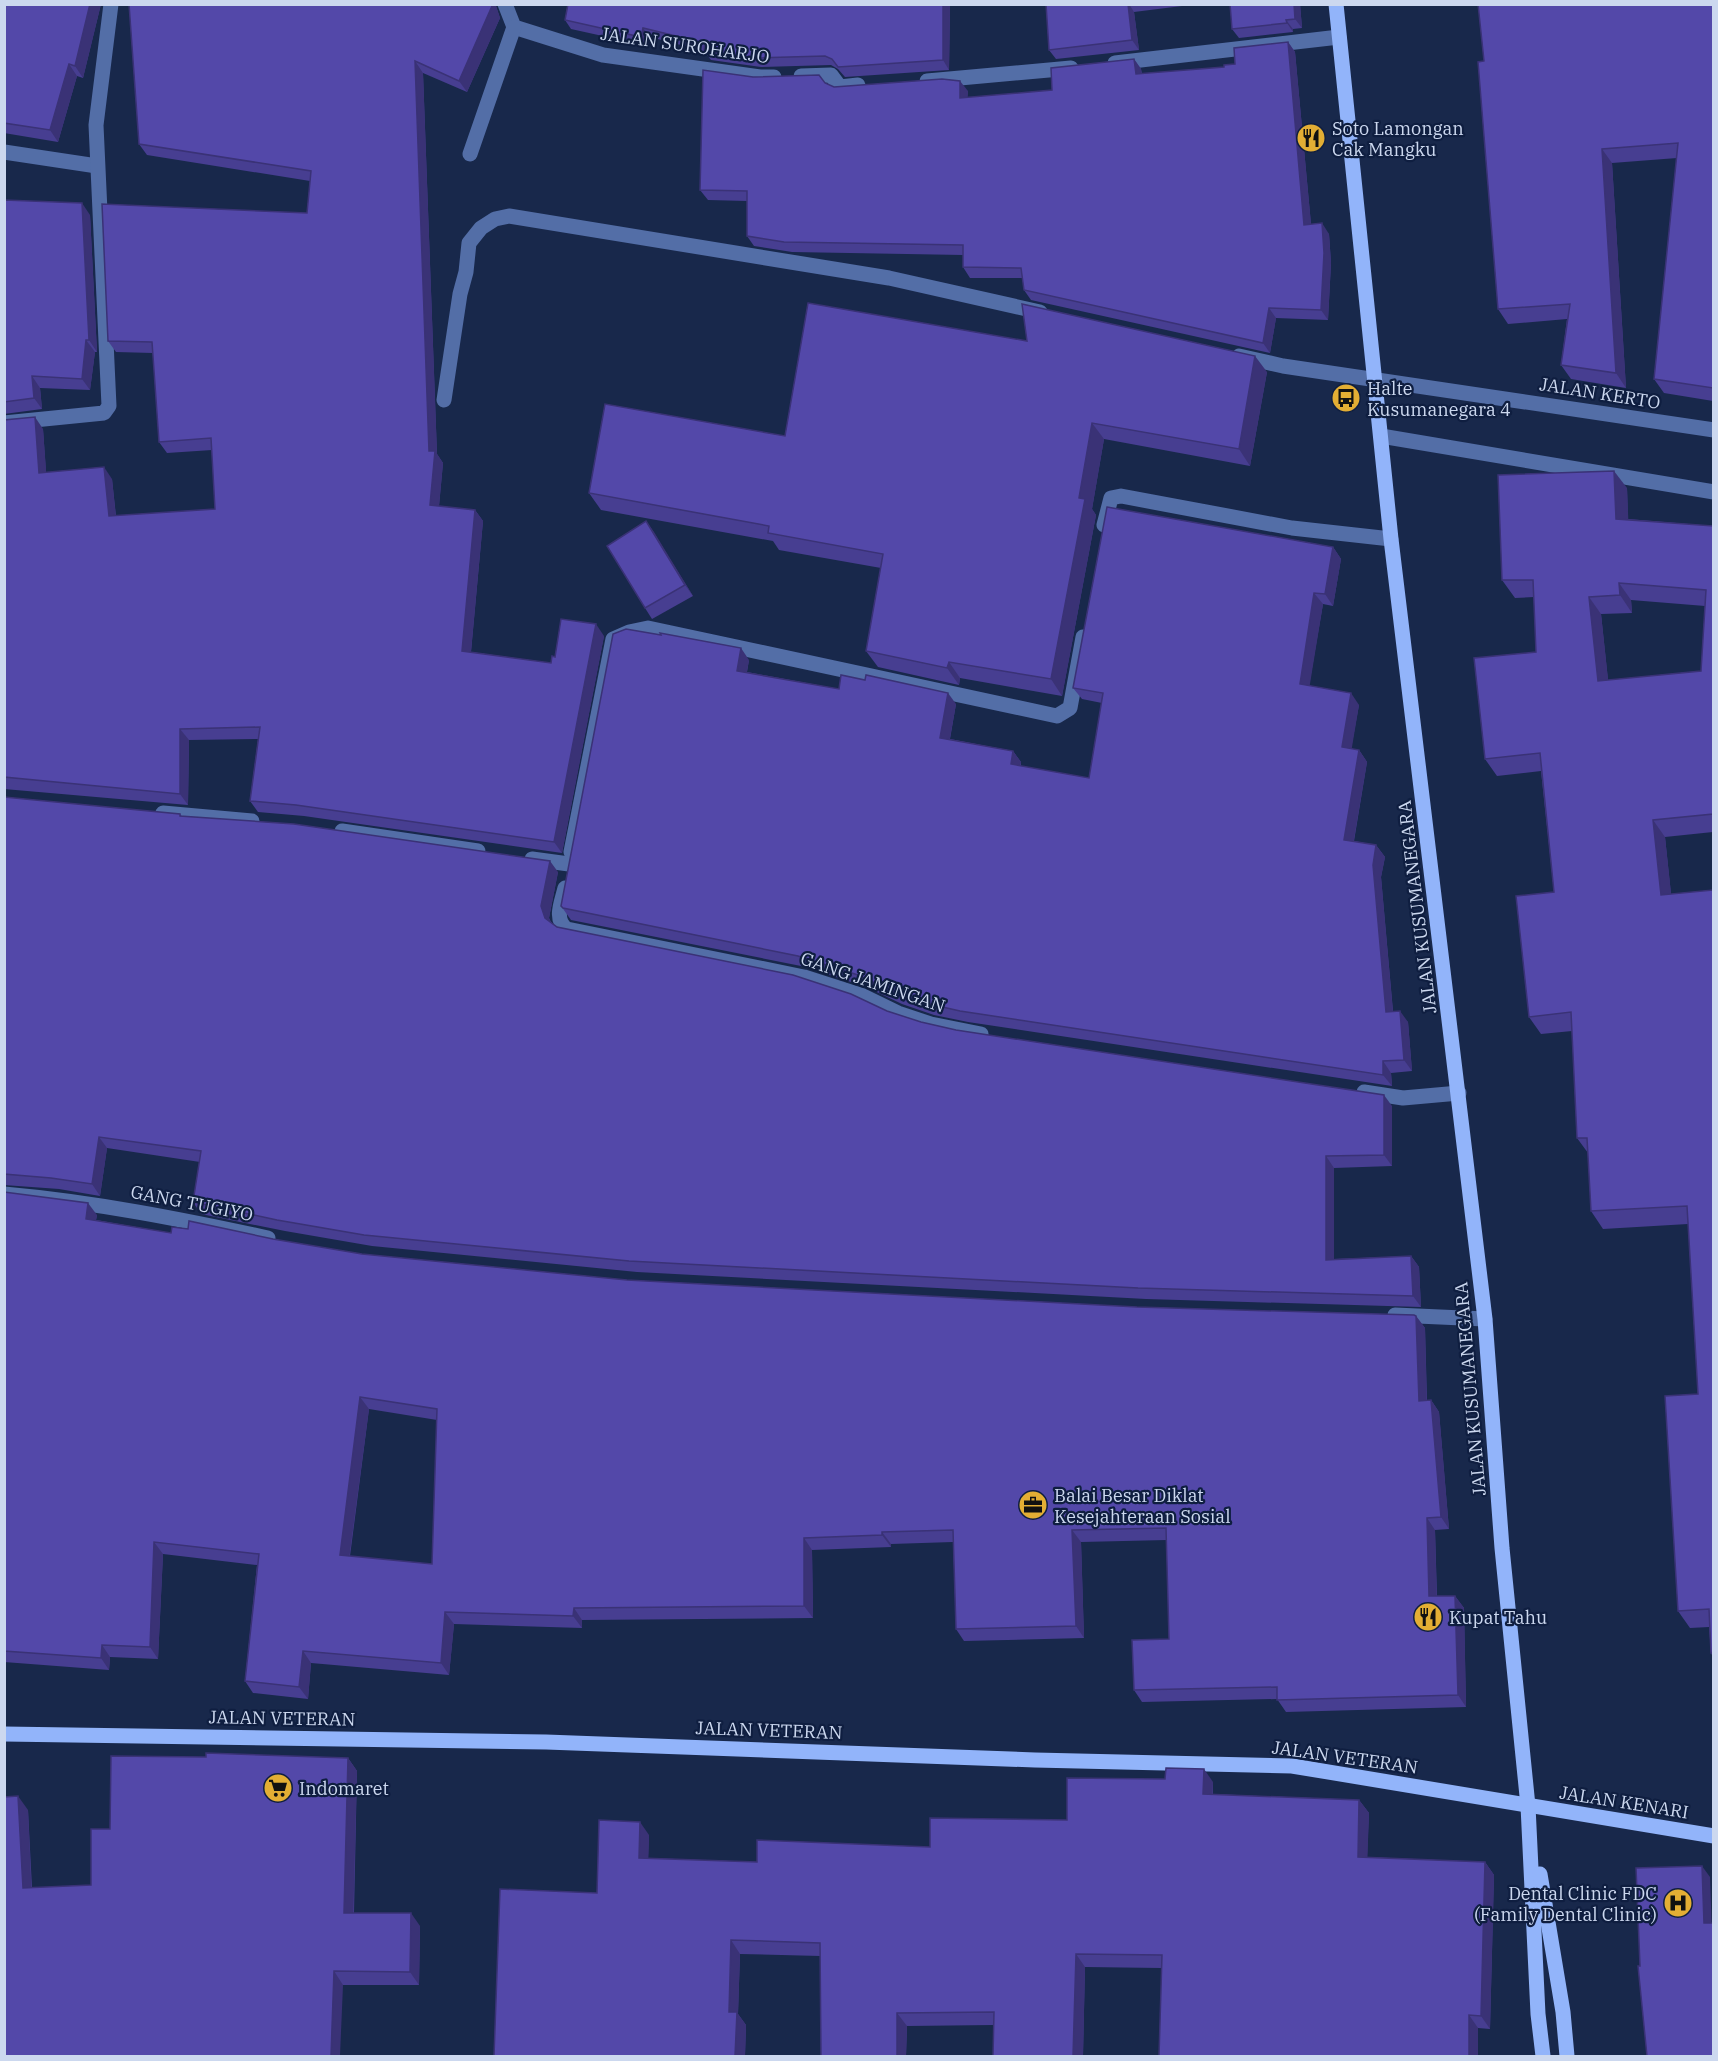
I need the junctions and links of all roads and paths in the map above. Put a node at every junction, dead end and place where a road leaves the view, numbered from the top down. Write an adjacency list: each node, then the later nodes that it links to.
1 (111, 4): 10 (street)
2 (505, 4): 4 (street)
3 (1336, 4): 5 (main road, JALAN KUSUMANEGARA)
4 (514, 27): 7 (street, JALAN SUROHARJO); 9 (street)
5 (1339, 37): 6 (street); 13 (main road, JALAN KUSUMANEGARA)
6 (907, 82)
7 (874, 84)
8 (4, 152): 10 (street)
9 (470, 154)
10 (97, 166): 15 (street)
11 (1051, 314): 14 (street)
12 (1225, 353): 13 (street, JALAN KERTO)
13 (1375, 378): 16 (street, JALAN KERTO); 17 (main road, JALAN KUSUMANEGARA)
14 (444, 400)
15 (4, 423)
16 (1713, 430)
17 (1381, 436): 18 (street); 19 (main road, JALAN KUSUMANEGARA)
18 (1713, 492)
19 (1391, 539): 20 (street); 30 (main road, JALAN KUSUMANEGARA)
20 (1101, 540)
21 (1086, 618): 27 (street)
22 (144, 811): 23 (street)
23 (272, 823)
24 (326, 829): 25 (street)
25 (491, 853)
26 (514, 856): 27 (street)
27 (569, 864): 28 (street, GANG JAMINGAN)
28 (1002, 1037)
29 (1344, 1089): 30 (street)
30 (1459, 1093): 34 (main road, JALAN KUSUMANEGARA)
31 (4, 1194): 32 (street, GANG TUGIYO)
32 (283, 1241)
33 (1382, 1314): 34 (street)
34 (1485, 1319): 36 (main road, JALAN KUSUMANEGARA)
35 (4, 1734): 36 (main road, JALAN VETERAN)
36 (1528, 1806): 37 (main road, JALAN KENARI); 38 (main road, JALAN KUSUMANEGARA); 39 (main road, JALAN KUSUMANEGARA)
37 (1713, 1836)
38 (1543, 2056)
39 (1567, 2056)

